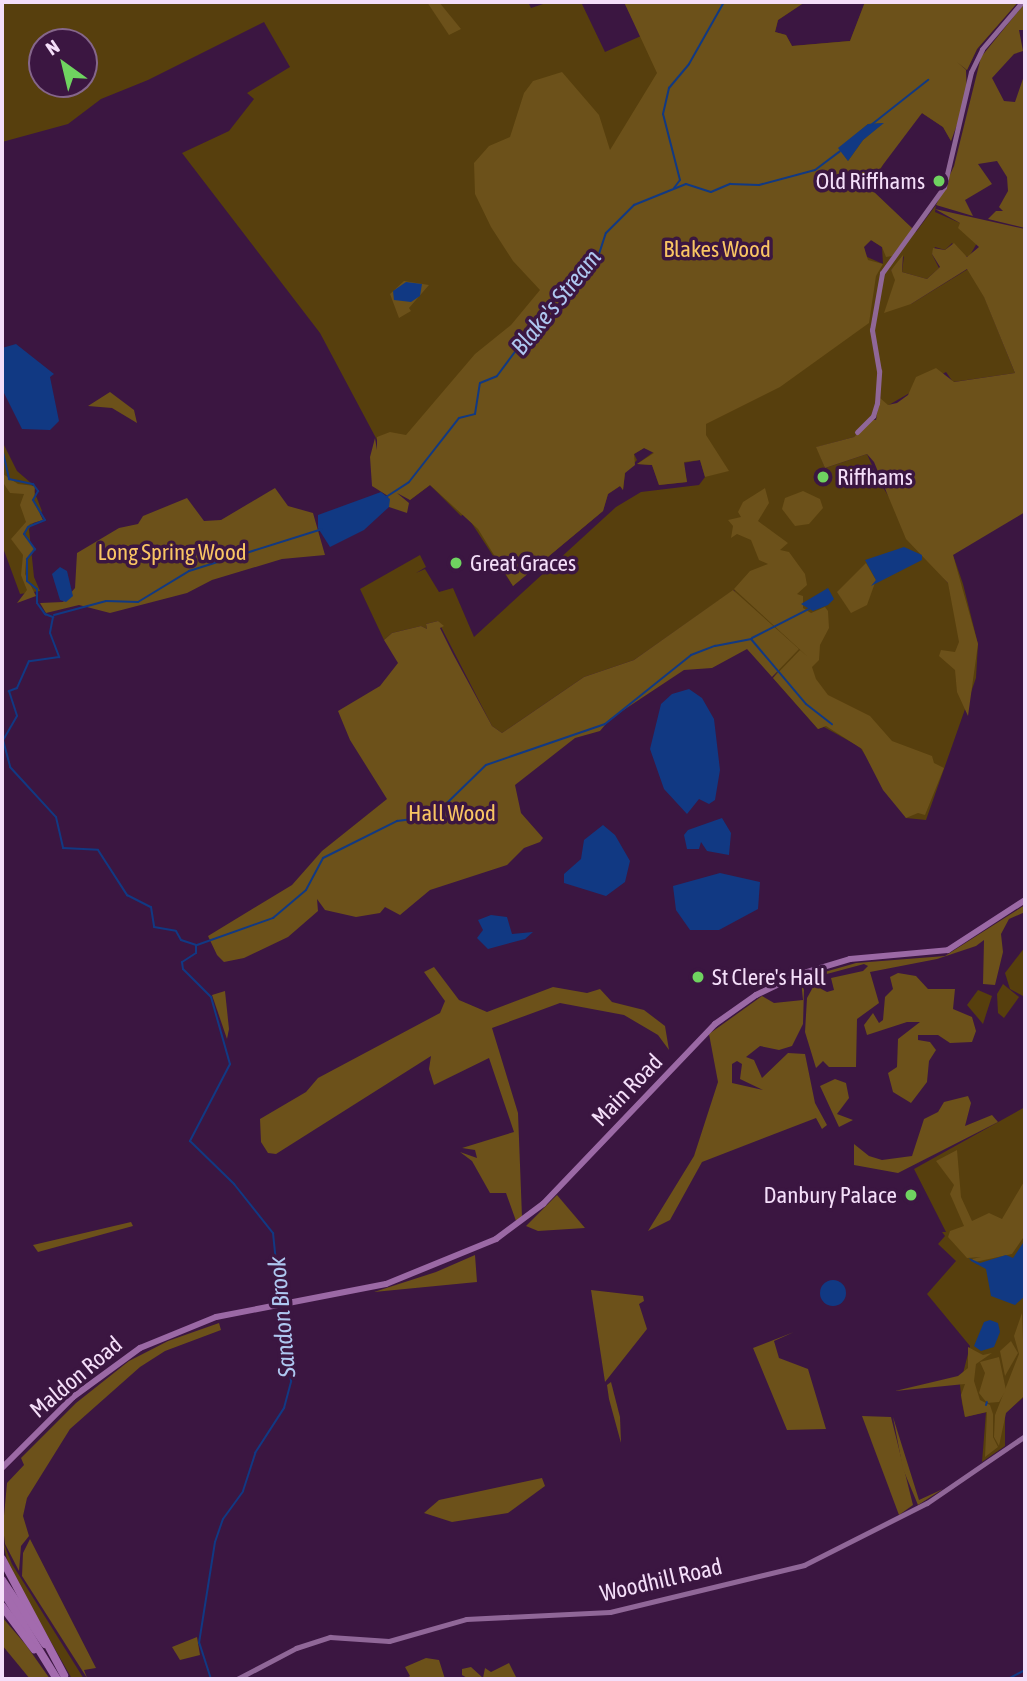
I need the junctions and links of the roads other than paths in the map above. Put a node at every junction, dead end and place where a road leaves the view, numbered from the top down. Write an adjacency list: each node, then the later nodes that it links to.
1 (1021, 2): 2 (street)
2 (857, 432)
3 (1025, 900): 4 (main road, Main Road)
4 (285, 1303): 6 (main road, Maldon Road)
5 (1025, 1436): 14 (street, Woodhill Road)
6 (15, 1452): 7 (main road, Maldon Road); 8 (main road, Maldon Road)
7 (2, 1459)
8 (2, 1468)
9 (2, 1559): 13 (highway)
10 (2, 1580): 13 (highway)
11 (2, 1590): 13 (highway)
12 (2, 1606): 13 (highway)
13 (61, 1678)
14 (237, 1679)

